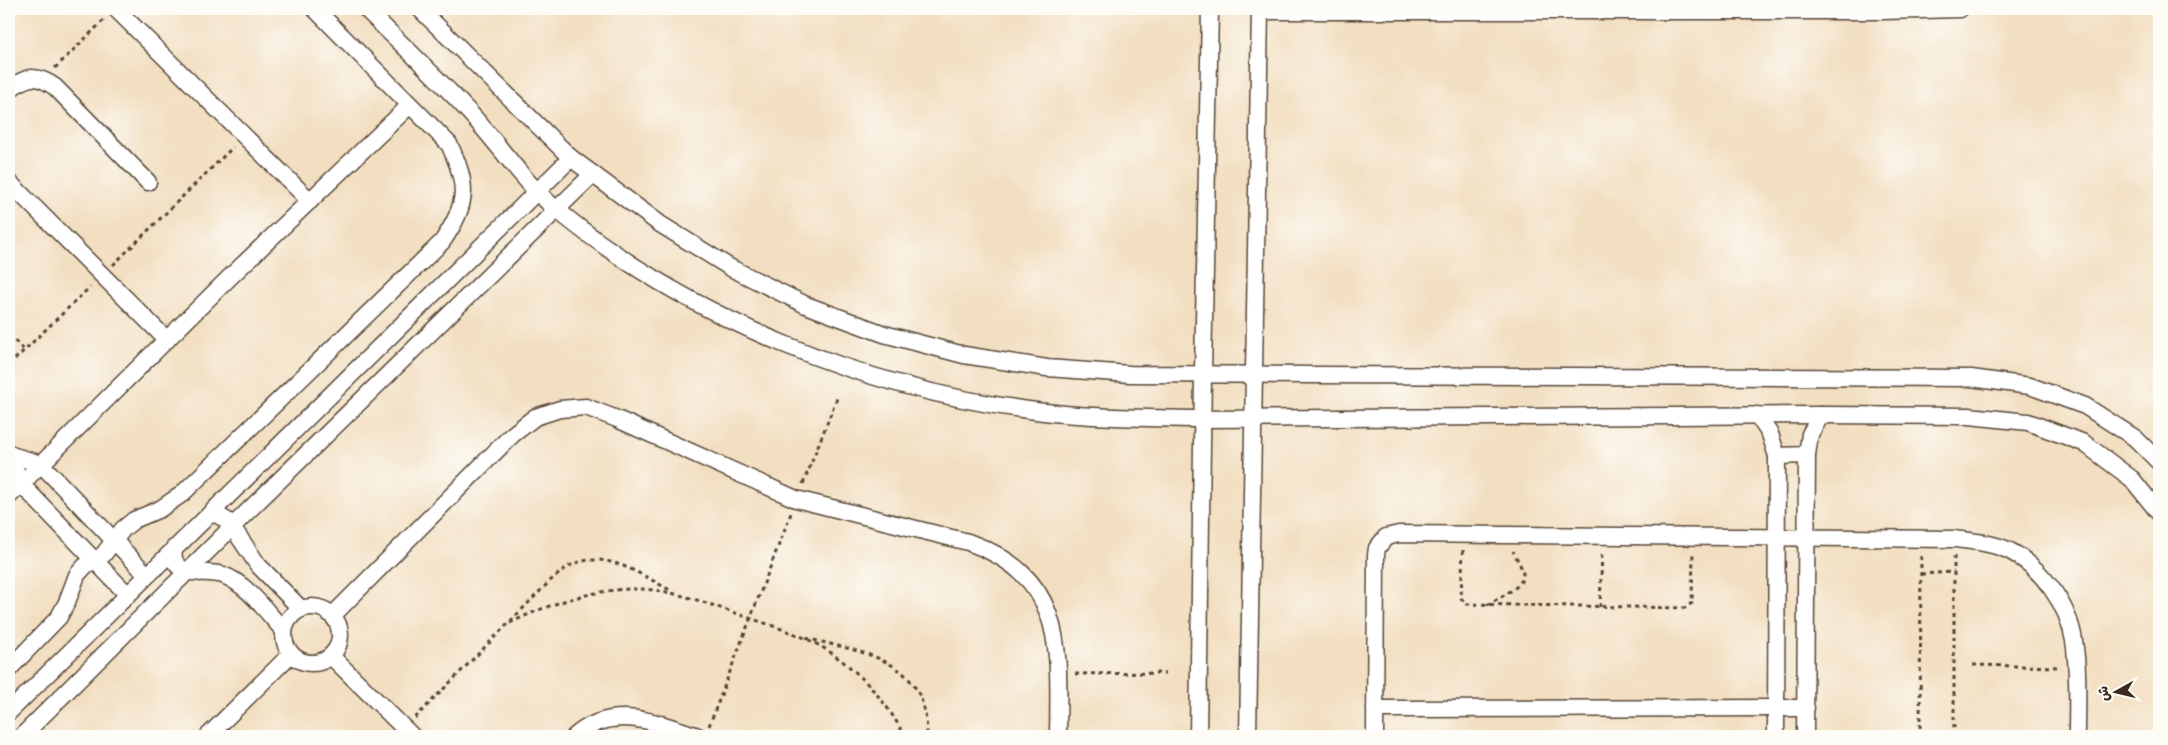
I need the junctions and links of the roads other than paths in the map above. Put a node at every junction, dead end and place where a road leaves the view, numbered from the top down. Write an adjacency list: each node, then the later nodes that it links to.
1 (315, 9): 10 (street)
2 (366, 9): 15 (street)
3 (420, 9): 11 (street)
4 (1200, 9): 5 (street)
5 (1210, 9): 19 (street)
6 (1960, 9): 7 (street)
7 (1260, 10): 20 (street)
8 (112, 12): 16 (street)
9 (9, 90): 13 (street)
10 (410, 105): 16 (street); 39 (street)
11 (571, 158): 12 (street); 15 (street)
12 (593, 174): 17 (street); 19 (street)
13 (148, 182)
14 (10, 185): 18 (street)
15 (537, 192): 17 (street); 33 (street)
16 (310, 201): 18 (street)
17 (556, 210): 23 (street); 35 (street)
18 (167, 340): 29 (street)
19 (1203, 373): 20 (street); 23 (street)
20 (1253, 374): 24 (street); 28 (street)
21 (1821, 415): 22 (street); 26 (street); 32 (street)
22 (1757, 416): 24 (street); 27 (street)
23 (1202, 419): 24 (street); 63 (street)
24 (1252, 419): 64 (street)
25 (10, 454): 29 (street); 30 (street)
26 (1807, 455): 27 (street); 38 (street)
27 (1777, 456): 37 (street)
28 (2159, 462)
29 (41, 464): 30 (street); 34 (street)
30 (21, 484): 31 (street); 36 (street)
31 (9, 496)
32 (2159, 512)
33 (210, 514): 35 (street); 40 (street)
34 (92, 518): 36 (street); 39 (street)
35 (233, 527): 42 (street); 43 (street)
36 (72, 537): 41 (street)
37 (1777, 537): 38 (street); 53 (street); 55 (street)
38 (1807, 538): 54 (street); 68 (street)
39 (114, 540): 41 (street); 44 (street)
40 (174, 548): 43 (street); 44 (street)
41 (95, 561): 46 (street); 52 (street)
42 (258, 566): 45 (street); 47 (street)
43 (187, 572): 45 (street); 59 (street)
44 (147, 575): 46 (street)
45 (240, 584): 49 (street)
46 (127, 594): 56 (street)
47 (300, 608): 48 (street); 49 (street)
48 (333, 615): 51 (street); 62 (street)
49 (283, 630): 50 (street)
50 (291, 654): 51 (street); 60 (street)
51 (331, 656): 58 (street)
52 (9, 668)
53 (1777, 708): 54 (street); 55 (street); 66 (street)
54 (1806, 708): 67 (street)
55 (1376, 709): 65 (street)
56 (9, 712)
57 (703, 732): 61 (street)
58 (408, 733)
59 (22, 736)
60 (208, 736)
61 (575, 736)
62 (1058, 736)
63 (1198, 736)
64 (1248, 736)
65 (1375, 736)
66 (1776, 736)
67 (1806, 736)
68 (2077, 736)

